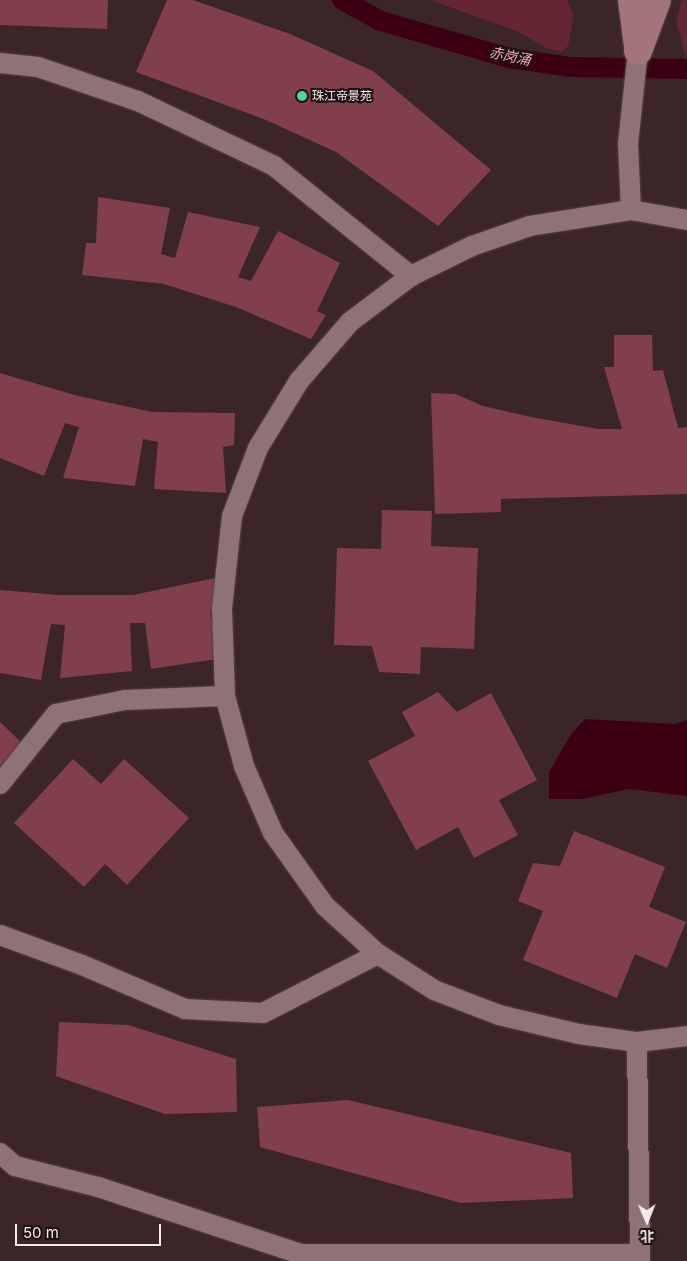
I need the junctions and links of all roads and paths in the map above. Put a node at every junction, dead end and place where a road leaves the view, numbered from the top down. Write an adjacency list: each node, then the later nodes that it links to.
1 (632, 0): 3 (main road)
2 (656, 0): 3 (main road)
3 (638, 51): 5 (street)
4 (0, 64): 7 (street)
5 (631, 210): 6 (street); 7 (street)
6 (687, 220)
7 (411, 276): 8 (street)
8 (225, 696): 9 (street); 11 (street)
9 (0, 784)
10 (0, 935): 11 (street)
11 (378, 954): 13 (street)
12 (687, 1036): 13 (street)
13 (637, 1042): 15 (street)
14 (0, 1153): 15 (street)
15 (640, 1258)

